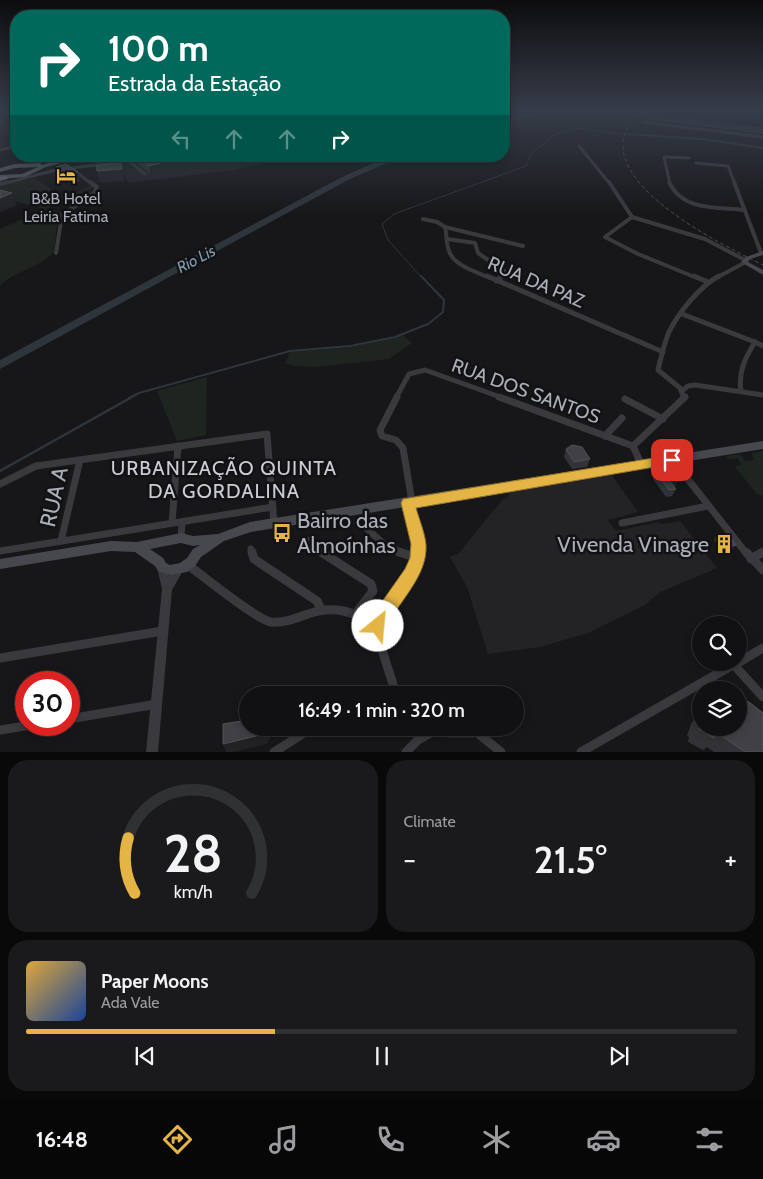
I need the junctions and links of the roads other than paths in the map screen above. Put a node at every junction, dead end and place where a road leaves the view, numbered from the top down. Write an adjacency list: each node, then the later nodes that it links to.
1 (579, 146): 19 (street)
2 (688, 158): 18 (street)
3 (46, 162): 11 (main road)
4 (48, 162): 11 (main road)
5 (60, 162): 12 (main road)
6 (71, 162): 12 (main road)
7 (114, 162): 13 (street)
8 (130, 162): 16 (street)
9 (696, 163): 18 (street)
10 (25, 165): 11 (main road); 14 (main road); 15 (main road)
11 (34, 165)
12 (41, 167): 15 (main road)
13 (73, 168): 17 (street); 24 (street)
14 (0, 169)
15 (31, 171): 17 (main road)
16 (145, 174)
17 (1, 180)
18 (744, 210): 25 (street)
19 (632, 217): 26 (street); 29 (street)
20 (423, 219): 21 (street)
21 (445, 228): 22 (street, RUA DA PAZ); 23 (street)
22 (447, 239): 28 (street, RUA DA PAZ); 28 (street)
23 (523, 246)
24 (56, 253)
25 (762, 253): 26 (main road)
26 (744, 261): 27 (main road); 29 (street)
27 (763, 273)
28 (496, 281): 33 (street, RUA DA PAZ)
29 (708, 282): 30 (street)
30 (682, 314): 31 (street); 33 (street)
31 (755, 342): 32 (street); 35 (street)
32 (763, 346)
33 (662, 352): 34 (street)
34 (683, 390): 35 (street); 39 (street)
35 (741, 391): 36 (street)
36 (763, 396)
37 (624, 399): 39 (street)
38 (622, 418): 40 (street)
39 (663, 420): 43 (street)
40 (605, 436): 43 (street, RUA DOS SANTOS); 48 (street, RUA DOS SANTOS)
41 (763, 445): 45 (main road)
42 (178, 446): 44 (street); 50 (street); 52 (street)
43 (633, 446): 46 (street)
44 (80, 460): 47 (street); 59 (street, RUA A)
45 (672, 460): 46 (main road); 49 (street)
46 (641, 464): 48 (main road)
47 (0, 484)
48 (410, 503): 54 (main road); 66 (street)
49 (708, 506): 53 (street); 67 (street)
50 (273, 507): 51 (street); 54 (street)
51 (182, 522): 52 (street); 57 (street)
52 (172, 523): 59 (street)
53 (622, 523)
54 (274, 524): 56 (main road)
55 (367, 529): 66 (street)
56 (220, 538): 57 (main road); 65 (main road)
57 (187, 539): 60 (main road); 65 (main road)
58 (310, 540): 74 (street)
59 (61, 541): 63 (street)
60 (169, 542): 61 (main road); 69 (main road)
61 (137, 547): 68 (main road); 69 (main road)
62 (252, 549): 73 (street)
63 (0, 551)
64 (763, 552): 67 (street)
65 (197, 553): 70 (main road)
66 (418, 558): 75 (street)
67 (751, 559): 71 (street)
68 (0, 564)
69 (160, 564): 70 (main road); 72 (street)
70 (184, 567): 72 (street); 73 (street)
71 (763, 570)
72 (167, 589): 76 (street)
73 (317, 611): 74 (street)
74 (356, 613): 75 (street)
75 (379, 629): 82 (street)
76 (164, 631): 79 (street); 84 (street)
77 (763, 648): 78 (street)
78 (747, 657)
79 (0, 658)
80 (723, 671): 95 (street)
81 (743, 671): 83 (street)
82 (394, 686)
83 (763, 697)
84 (157, 704): 85 (street); 91 (street)
85 (80, 717)
86 (15, 728): 87 (street)
87 (0, 730)
88 (299, 736): 92 (street)
89 (425, 736): 93 (street)
90 (480, 736): 94 (street)
91 (152, 752)
92 (274, 752)
93 (406, 752)
94 (501, 752)
95 (581, 752)

